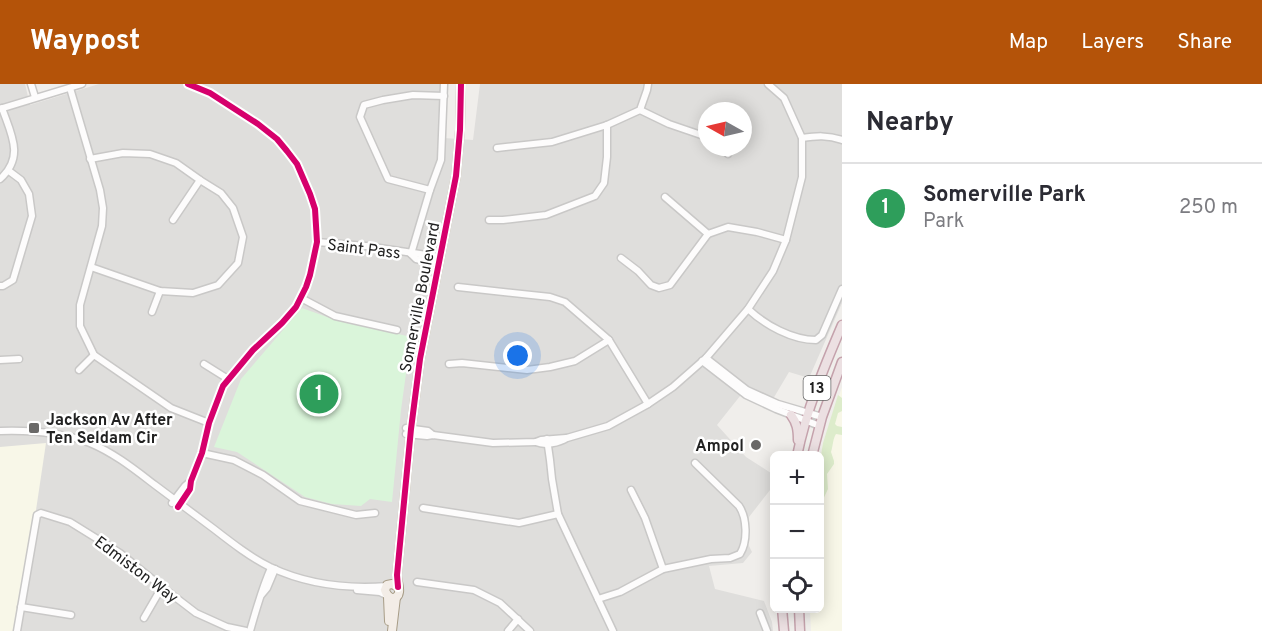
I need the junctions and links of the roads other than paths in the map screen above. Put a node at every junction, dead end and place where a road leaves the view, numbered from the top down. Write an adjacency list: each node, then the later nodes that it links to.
1 (31, 84): 10 (street)
2 (82, 84): 8 (street)
3 (188, 84): 28 (street)
4 (444, 84): 9 (street)
5 (459, 84): 31 (main road, Somerville Boulevard)
6 (648, 84): 12 (street)
7 (768, 84): 15 (street)
8 (70, 88): 10 (street); 18 (street)
9 (444, 96): 22 (street); 22 (street)
10 (35, 97): 11 (street)
11 (1, 108): 19 (street)
12 (640, 110): 13 (street); 14 (street)
13 (607, 125): 17 (street); 25 (street)
14 (698, 133)
15 (802, 138): 16 (street); 27 (street)
16 (842, 140)
17 (497, 148)
18 (90, 159): 21 (street); 32 (street)
19 (9, 171): 20 (street); 33 (street)
20 (0, 179)
21 (200, 180): 24 (street); 36 (street)
22 (430, 190): 29 (street)
23 (666, 197): 26 (street)
24 (173, 220)
25 (489, 220)
26 (708, 234): 27 (street); 30 (street)
27 (786, 240): 38 (street)
28 (317, 242): 29 (street, Saint Pass); 37 (street)
29 (411, 254): 31 (street, Saint Pass)
30 (621, 258)
31 (438, 260): 57 (main road, Somerville Boulevard)
32 (91, 267): 36 (street); 43 (street)
33 (0, 286)
34 (458, 288): 42 (street)
35 (842, 288): 38 (street)
36 (160, 291): 39 (street)
37 (301, 298): 41 (street); 51 (street)
38 (747, 309): 45 (street)
39 (152, 312)
40 (842, 325): 54 (highway, 13)
41 (397, 330)
42 (609, 340): 49 (street); 52 (street)
43 (94, 355): 50 (street); 56 (street)
44 (19, 358): 46 (street)
45 (704, 359): 52 (street); 53 (street); 54 (street)
46 (0, 360)
47 (842, 362): 55 (highway, 13)
48 (204, 364): 51 (street)
49 (449, 364)
50 (79, 370)
51 (228, 380): 56 (street)
52 (648, 404): 59 (street)
53 (791, 415): 54 (street); 60 (highway)
54 (807, 417): 55 (street); 61 (highway, 13)
55 (821, 422): 62 (highway, 13)
56 (209, 423): 63 (street)
57 (408, 431): 59 (street); 74 (main road, Somerville Boulevard); 74 (main road, Somerville Boulevard)
58 (0, 433): 66 (street)
59 (549, 441): 69 (street)
60 (797, 451)
61 (798, 451)
62 (813, 451)
63 (202, 453): 66 (street); 68 (street)
64 (695, 463): 70 (street)
65 (632, 490): 70 (street)
66 (176, 503): 71 (street)
67 (423, 508): 69 (street)
68 (375, 513)
69 (558, 514): 75 (street)
70 (663, 569): 75 (street)
71 (273, 570): 74 (street); 84 (street)
72 (417, 582): 82 (street)
73 (162, 587): 76 (street, Edmiston Way); 81 (street); 84 (street, Edmiston Way)
74 (389, 592): 85 (main road, Somerville Boulevard)
75 (598, 599): 88 (street)
76 (21, 607): 80 (street); 83 (street, Edmiston Way)
77 (760, 613): 89 (street)
78 (782, 613): 90 (highway)
79 (799, 613): 91 (highway)
80 (71, 615)
81 (144, 618)
82 (518, 618): 86 (street); 87 (street)
83 (17, 631)
84 (248, 631)
85 (390, 631)
86 (507, 631)
87 (530, 631)
88 (613, 631)
89 (766, 631)
90 (784, 631)
91 (800, 631)

